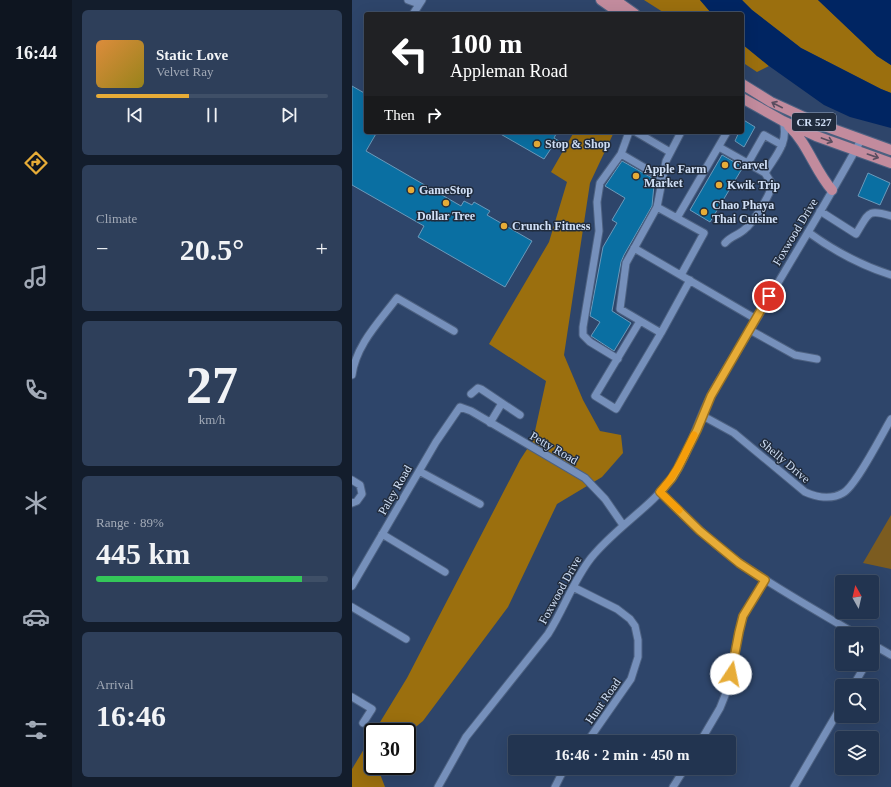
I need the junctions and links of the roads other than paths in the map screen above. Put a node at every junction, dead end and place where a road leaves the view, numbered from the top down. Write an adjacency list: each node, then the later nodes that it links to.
1 (408, 0): 4 (street)
2 (601, 0): 6 (main road)
3 (615, 0): 7 (main road)
4 (420, 2): 5 (street)
5 (414, 12)
6 (618, 12)
7 (632, 12)
8 (744, 85): 15 (main road, CR 527, one-way to 8)
9 (744, 99): 10 (main road, CR 527)
10 (783, 121): 16 (street); 18 (main road, CR 527, one-way to 18); 26 (main road)
11 (628, 134): 21 (street)
12 (639, 134): 20 (street)
13 (680, 134): 20 (street)
14 (726, 134): 17 (street)
15 (861, 140): 18 (street, Foxwood Drive); 19 (main road, CR 527)
16 (782, 145): 22 (street); 24 (street)
17 (719, 147): 22 (street); 30 (street)
18 (856, 150): 23 (main road, CR 527, one-way to 23); 26 (street, Foxwood Drive)
19 (891, 150)
20 (670, 152): 25 (street)
21 (621, 154): 25 (street); 42 (street)
22 (748, 163): 24 (street)
23 (891, 163)
24 (765, 173): 32 (street)
25 (662, 178): 27 (street)
26 (832, 190): 28 (street, Foxwood Drive)
27 (657, 207): 30 (street); 33 (street)
28 (820, 211): 29 (street); 31 (street, Foxwood Drive)
29 (891, 216)
30 (677, 218): 34 (street)
31 (808, 232): 35 (street); 37 (street, Foxwood Drive)
32 (725, 243)
33 (634, 248): 34 (street); 38 (street)
34 (681, 275): 36 (street)
35 (891, 275)
36 (690, 280): 37 (street); 41 (street)
37 (756, 319): 39 (street, Foxwood Drive)
38 (640, 321): 41 (street); 42 (street)
39 (750, 330): 43 (street); 49 (street, Foxwood Drive)
40 (454, 331): 44 (street)
41 (661, 333): 42 (street)
42 (618, 359)
43 (817, 359)
44 (352, 375)
45 (471, 394): 46 (street)
46 (502, 403): 48 (street); 51 (street)
47 (460, 407): 51 (street, Petty Road); 52 (street, Paley Road)
48 (520, 416)
49 (702, 416): 50 (street, Shelly Drive); 54 (street, Foxwood Drive)
50 (891, 419)
51 (490, 423): 57 (street, Petty Road)
52 (419, 471): 56 (street); 58 (street, Paley Road)
53 (352, 480): 55 (street)
54 (660, 492): 57 (street, Foxwood Drive); 60 (street)
55 (352, 503)
56 (480, 504)
57 (623, 525): 62 (street, Foxwood Drive)
58 (382, 534): 59 (street); 61 (street, Paley Road)
59 (445, 572)
60 (765, 580): 64 (street); 72 (street)
61 (352, 586)
62 (573, 587): 71 (street, Hunt Road); 75 (street, Foxwood Drive)
63 (352, 607): 65 (street)
64 (844, 627)
65 (406, 639)
66 (879, 648): 67 (street)
67 (891, 655)
68 (352, 697): 70 (street)
69 (835, 717): 78 (street)
70 (363, 723)
71 (592, 735)
72 (704, 735)
73 (561, 775): 76 (street)
74 (681, 775): 77 (street)
75 (438, 787)
76 (555, 787)
77 (673, 787)
78 (794, 787)

